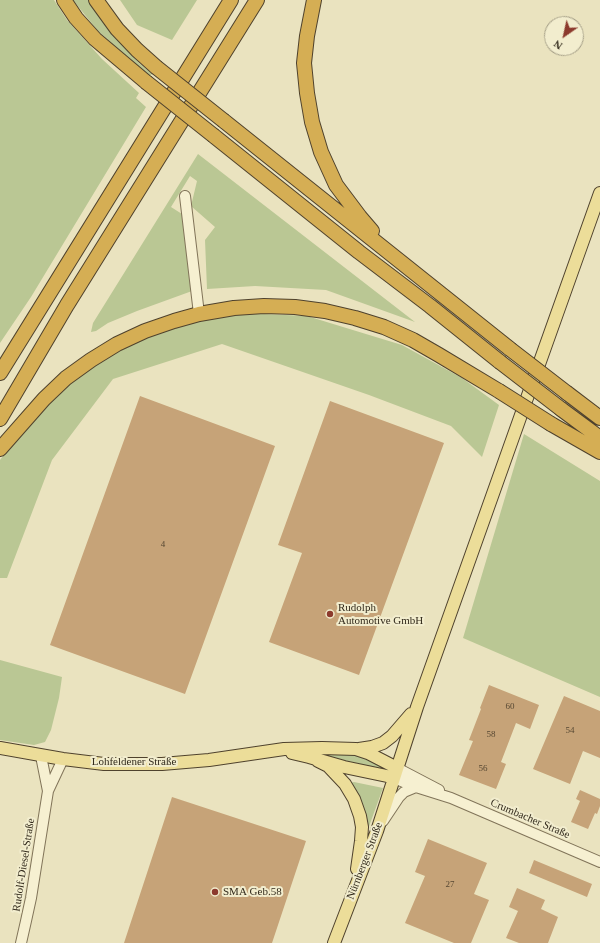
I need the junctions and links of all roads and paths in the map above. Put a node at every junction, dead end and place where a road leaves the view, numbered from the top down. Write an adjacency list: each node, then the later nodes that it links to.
1 (64, 0): 13 (highway, bridge)
2 (96, 0): 8 (highway, bridge)
3 (231, 0): 10 (highway)
4 (257, 0): 12 (highway)
5 (314, 0): 8 (highway)
6 (600, 193): 16 (main road, Nürnberger Straße)
7 (185, 196): 9 (street)
8 (396, 258): 11 (highway, bridge)
9 (199, 314): 14 (highway); 15 (highway, bridge)
10 (0, 373)
11 (600, 418)
12 (0, 419)
13 (600, 438)
14 (0, 449)
15 (600, 452)
16 (417, 707): 18 (main road); 23 (main road, Nürnberger Straße)
17 (0, 748): 20 (main road, Lohfeldener Straße)
18 (356, 749): 19 (main road, Lohfeldener Straße); 23 (main road, Lohfeldener Straße)
19 (269, 752): 21 (main road, Lohfeldener Straße); 22 (main road, Lohfeldener Straße)
20 (41, 756): 21 (main road, Lohfeldener Straße); 25 (street, Rudolf-Diesel-Straße)
21 (63, 759): 25 (street, Rudolf-Diesel-Straße)
22 (318, 761): 23 (main road, Lohfeldener Straße); 29 (main road)
23 (395, 773): 24 (street, Crumbacher Straße); 26 (street, Crumbacher Straße); 27 (main road, Nürnberger Straße)
24 (416, 788): 26 (street, Crumbacher Straße); 27 (street)
25 (48, 791): 30 (street, Rudolf-Diesel-Straße)
26 (451, 798): 28 (street, Crumbacher Straße)
27 (376, 831): 29 (main road, Nürnberger Straße)
28 (600, 862)
29 (353, 893): 31 (main road, Nürnberger Straße)
30 (21, 943)
31 (334, 943)

